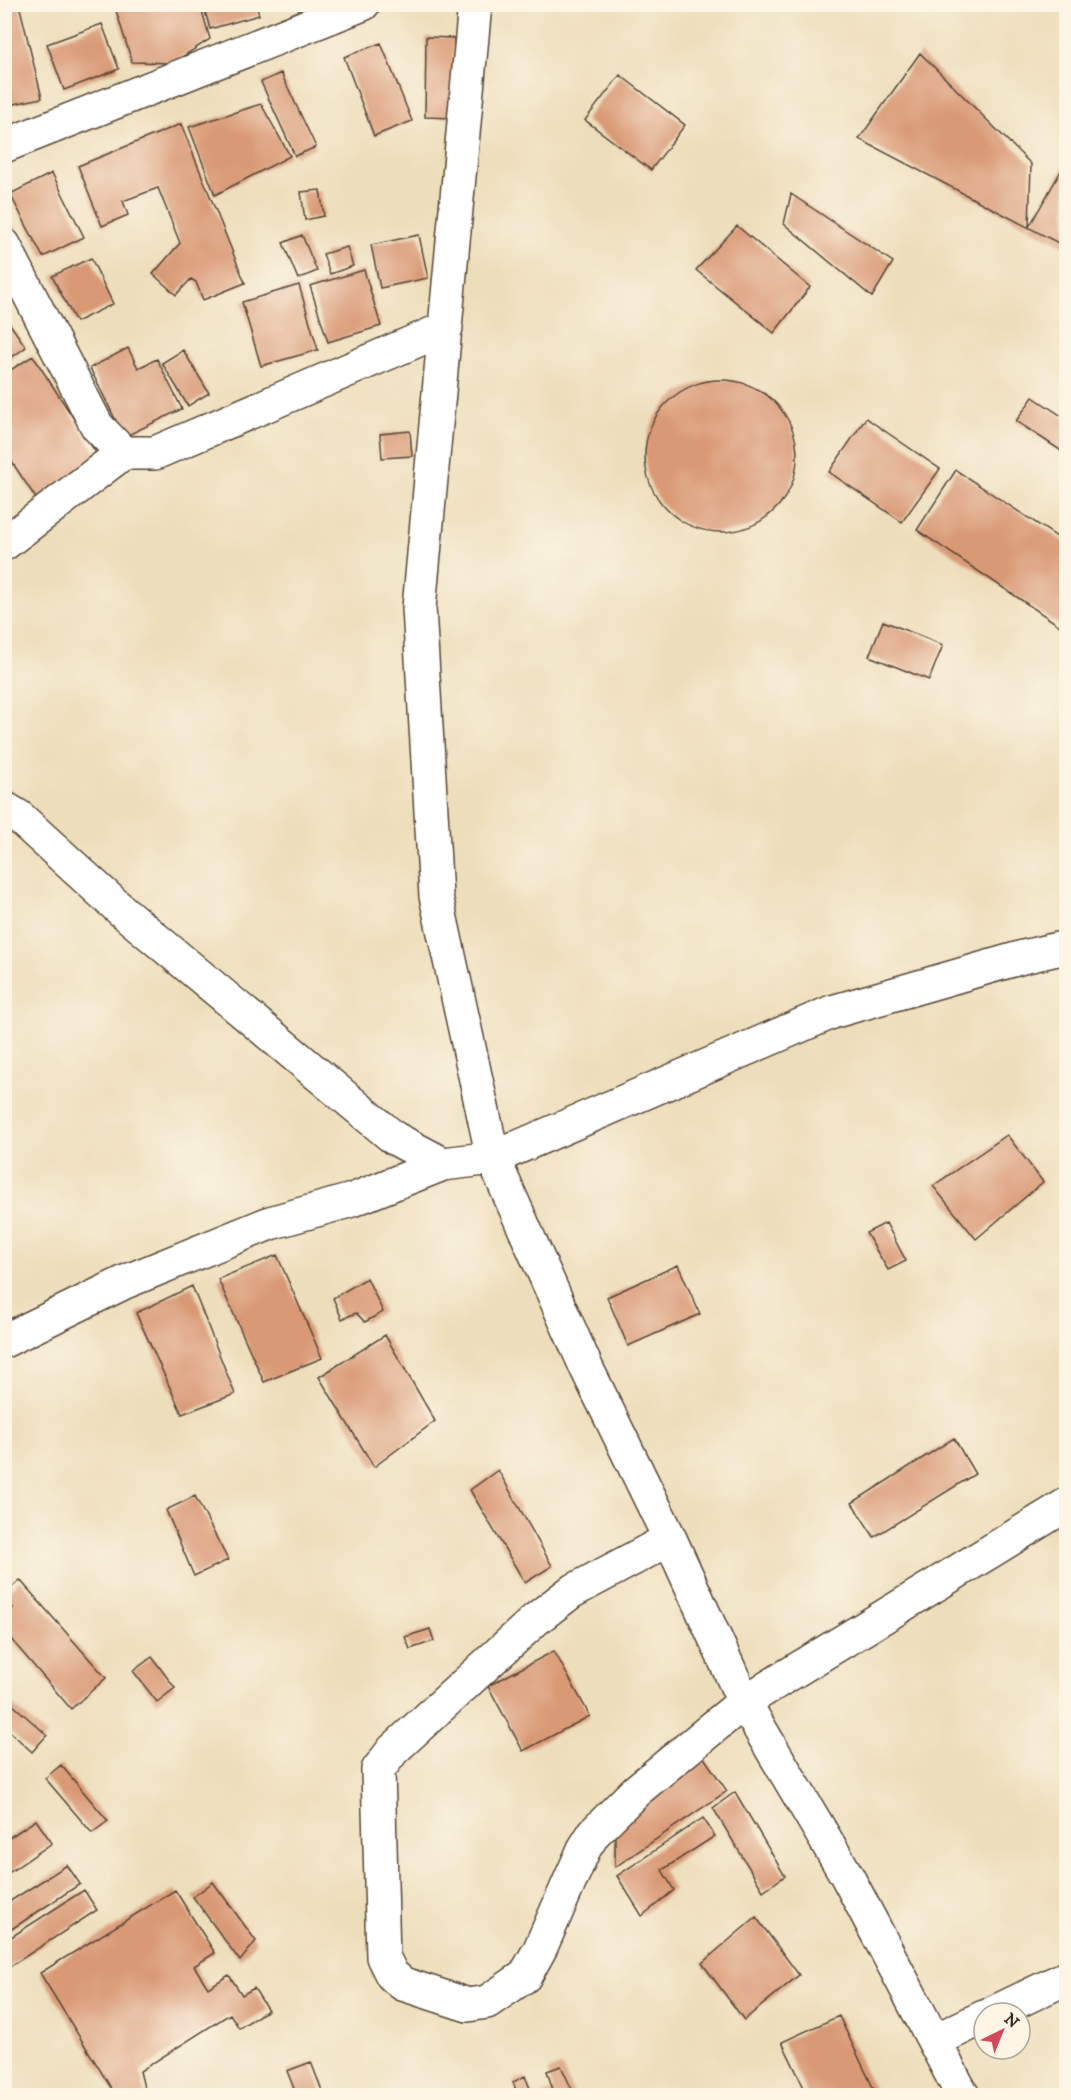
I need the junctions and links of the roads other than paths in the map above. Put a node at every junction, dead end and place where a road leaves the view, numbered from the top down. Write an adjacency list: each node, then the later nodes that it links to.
1 (363, 4): 3 (street)
2 (476, 4): 5 (street)
3 (4, 146)
4 (4, 246): 6 (street)
5 (446, 328): 6 (street); 10 (street)
6 (123, 453): 7 (street)
7 (4, 544)
8 (4, 808): 11 (street)
9 (1066, 947): 10 (street)
10 (493, 1158): 11 (street); 14 (street)
11 (443, 1164): 12 (street)
12 (4, 1341)
13 (1066, 1504): 15 (street)
14 (670, 1539): 15 (street); 15 (street)
15 (744, 1702): 19 (street)
16 (1066, 1978): 17 (street)
17 (1018, 2001)
18 (972, 2023): 19 (street)
19 (934, 2041): 20 (street)
20 (963, 2096)

